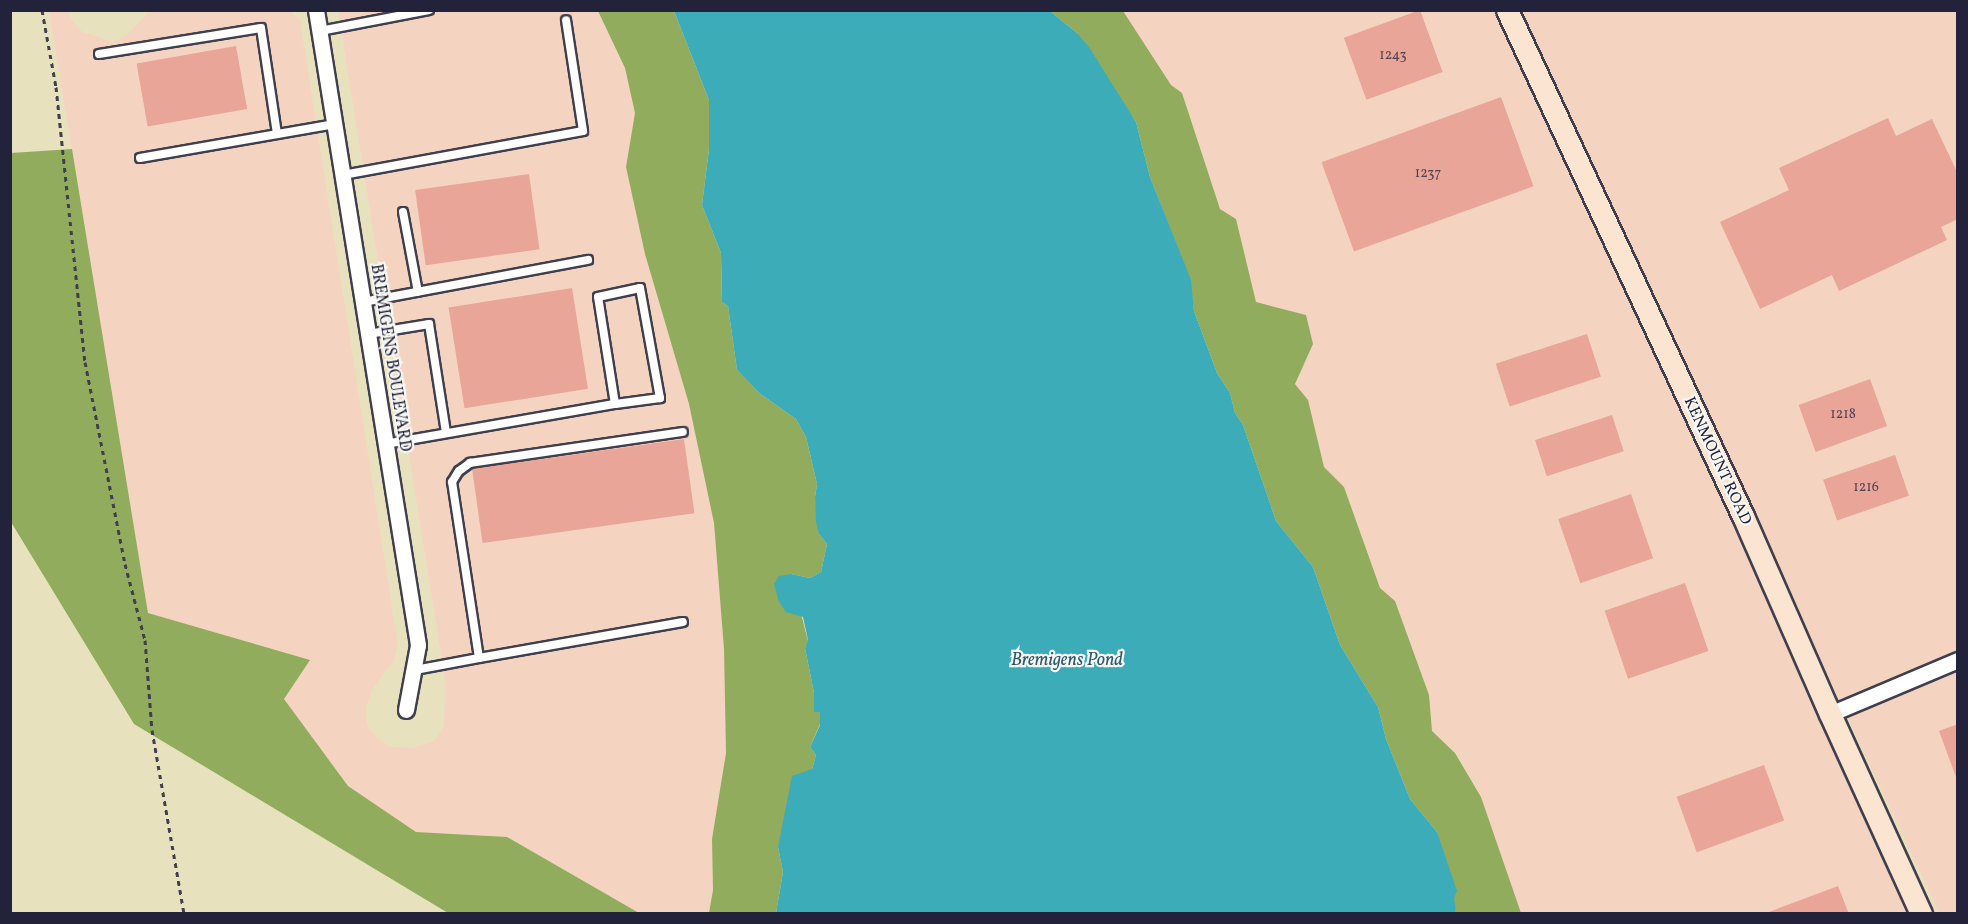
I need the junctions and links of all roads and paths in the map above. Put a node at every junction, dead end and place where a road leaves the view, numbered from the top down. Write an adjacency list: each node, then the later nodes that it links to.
1 (42, 10): 29 (path)
2 (316, 10): 8 (street, BREMIGENS BOULEVARD)
3 (376, 10): 6 (lane)
4 (429, 10): 6 (lane)
5 (1507, 10): 28 (main road, KENMOUNT ROAD)
6 (378, 20): 8 (lane)
7 (566, 20): 13 (lane)
8 (320, 31): 10 (street, BREMIGENS BOULEVARD)
9 (99, 54): 11 (lane)
10 (334, 124): 11 (lane); 13 (street, BREMIGENS BOULEVARD)
11 (277, 134): 12 (lane)
12 (140, 158)
13 (343, 176): 17 (street, BREMIGENS BOULEVARD)
14 (403, 212): 16 (lane)
15 (588, 260): 16 (lane)
16 (418, 292): 17 (lane)
17 (363, 302): 18 (street, BREMIGENS BOULEVARD)
18 (368, 334): 21 (lane); 22 (street, BREMIGENS BOULEVARD)
19 (615, 404): 19 (lane); 21 (lane)
20 (683, 432): 24 (lane)
21 (446, 433): 22 (lane)
22 (385, 444): 26 (street, BREMIGENS BOULEVARD)
23 (683, 622): 24 (lane)
24 (479, 658): 26 (lane)
25 (1958, 660): 28 (street)
26 (414, 670): 27 (street, BREMIGENS BOULEVARD)
27 (406, 710)
28 (1830, 714): 30 (main road, KENMOUNT ROAD)
29 (184, 914)
30 (1921, 914)

